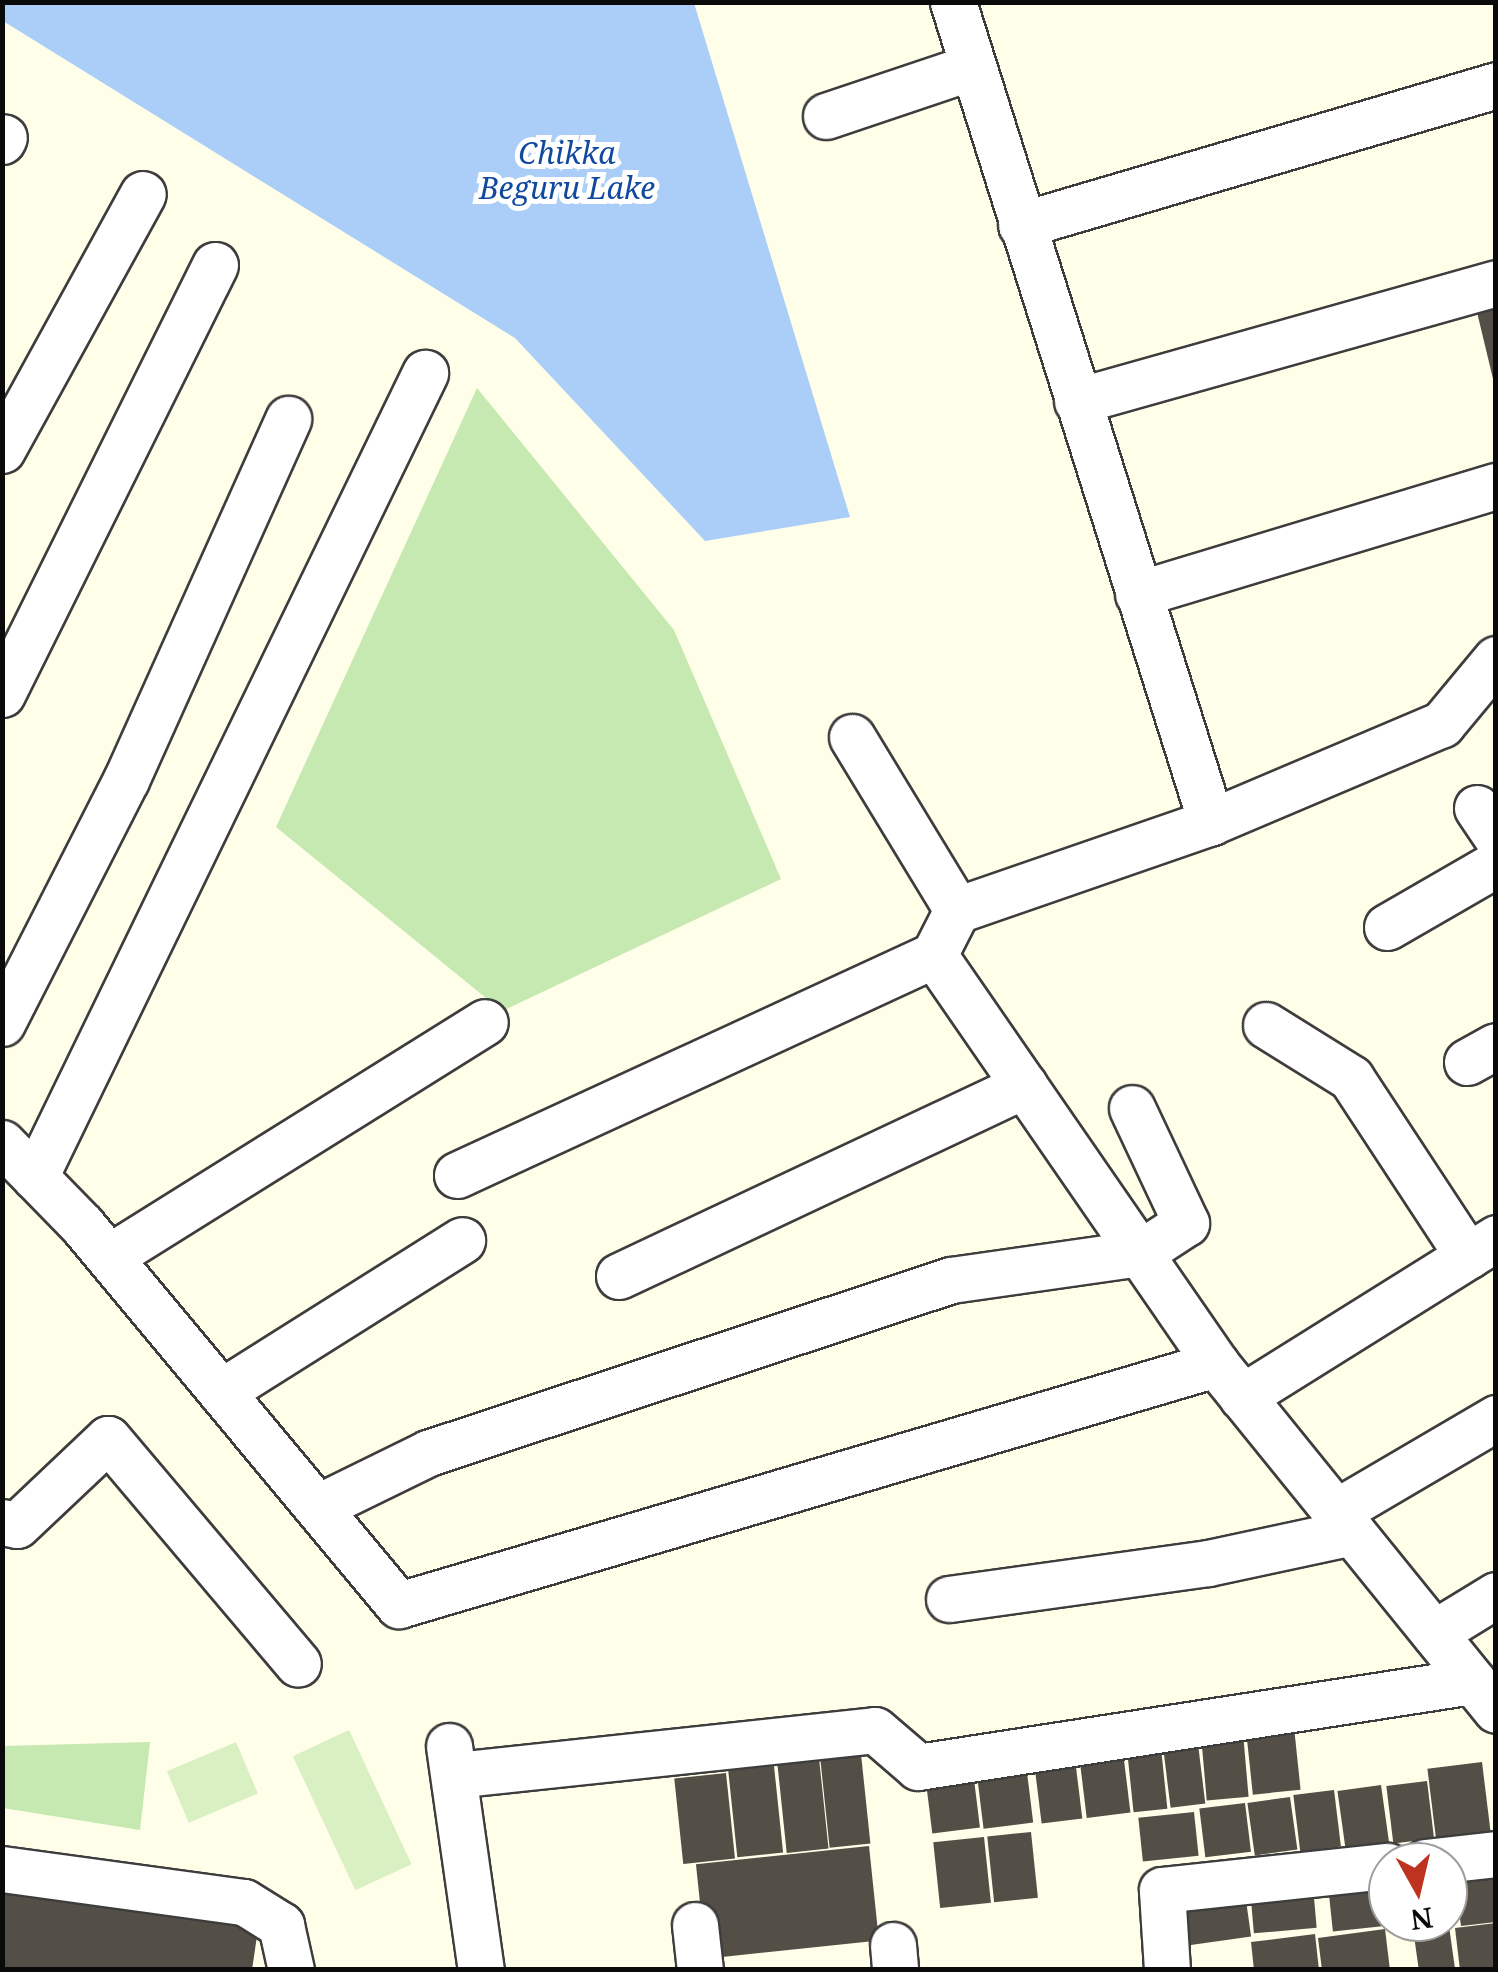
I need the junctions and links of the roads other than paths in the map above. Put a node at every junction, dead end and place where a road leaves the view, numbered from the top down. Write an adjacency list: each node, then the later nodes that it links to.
1 (952, 2): 2 (street)
2 (972, 67): 4 (street); 6 (street)
3 (1496, 85): 6 (street)
4 (826, 116)
5 (144, 194): 12 (street)
6 (1020, 225): 10 (street)
7 (215, 265): 16 (street)
8 (1496, 283): 10 (street)
9 (425, 374): 30 (street)
10 (1076, 400): 14 (street)
11 (288, 419): 23 (street)
12 (2, 450)
13 (1496, 486): 14 (street)
14 (1138, 594): 18 (street)
15 (1496, 660): 18 (street)
16 (4, 686)
17 (852, 737): 20 (street)
18 (1211, 822): 20 (street)
19 (1496, 864): 21 (street)
20 (957, 910): 22 (street)
21 (1387, 927)
22 (934, 955): 26 (street); 29 (street)
23 (2, 1022)
24 (484, 1022): 34 (street)
25 (1266, 1024): 32 (street)
26 (1024, 1085): 33 (street); 35 (street)
27 (1132, 1108): 33 (street)
28 (2, 1143): 30 (street)
29 (458, 1175)
30 (35, 1177): 34 (street)
31 (462, 1240): 37 (street)
32 (1482, 1247): 36 (street)
33 (1140, 1253): 36 (street); 39 (street)
34 (110, 1257): 37 (street)
35 (618, 1276)
36 (1229, 1381): 39 (street); 41 (street)
37 (222, 1392): 39 (street)
38 (1496, 1418): 41 (street)
39 (318, 1507)
40 (2, 1522): 45 (street)
41 (1344, 1522): 43 (street); 44 (street)
42 (1496, 1595): 44 (street)
43 (949, 1599)
44 (1434, 1633): 46 (street)
45 (298, 1664)
46 (1484, 1695): 53 (street)
47 (1496, 1854): 48 (street)
48 (1468, 1857)
49 (1368, 1868): 55 (street)
50 (2, 1869): 52 (street)
51 (695, 1925): 54 (street)
52 (291, 1970)
53 (481, 1970)
54 (700, 1970)
55 (1167, 1970)

